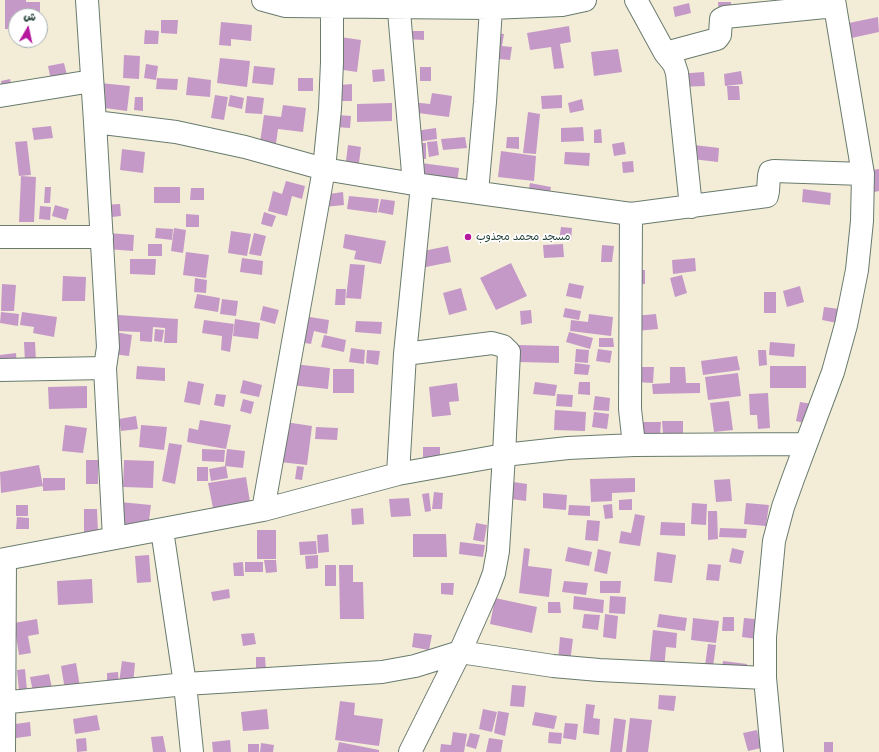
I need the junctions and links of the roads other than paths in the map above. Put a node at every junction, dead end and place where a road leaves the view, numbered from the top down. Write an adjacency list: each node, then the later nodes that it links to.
1 (87, 0): 10 (street)
2 (263, 0): 7 (street)
3 (585, 0): 8 (street)
4 (636, 0): 9 (street)
5 (835, 3): 9 (street); 14 (street)
6 (398, 4): 7 (street); 8 (street); 15 (street)
7 (332, 6): 13 (street)
8 (491, 8): 16 (street)
9 (665, 53): 17 (street)
10 (92, 80): 11 (street); 12 (street)
11 (0, 96)
12 (95, 122): 13 (street); 20 (street)
13 (324, 169): 15 (street); 28 (street)
14 (864, 174): 17 (street); 24 (street)
15 (418, 184): 16 (street); 21 (street)
16 (477, 192): 18 (street)
17 (691, 207): 18 (street)
18 (632, 214): 25 (street)
19 (0, 237): 20 (street)
20 (102, 237): 22 (street)
21 (405, 354): 26 (street); 27 (street)
22 (105, 368): 23 (street); 30 (street)
23 (0, 370)
24 (806, 444): 25 (street); 33 (street)
25 (634, 446): 26 (street)
26 (504, 455): 27 (street); 32 (street)
27 (398, 474): 28 (street)
28 (263, 510): 29 (street)
29 (162, 530): 30 (street); 34 (street)
30 (114, 538): 31 (street)
31 (3, 559): 35 (street)
32 (460, 652): 33 (street); 34 (street); 38 (street)
33 (765, 678): 39 (street)
34 (185, 684): 35 (street); 37 (street)
35 (3, 702): 36 (street)
36 (4, 752)
37 (192, 752)
38 (410, 752)
39 (772, 752)

